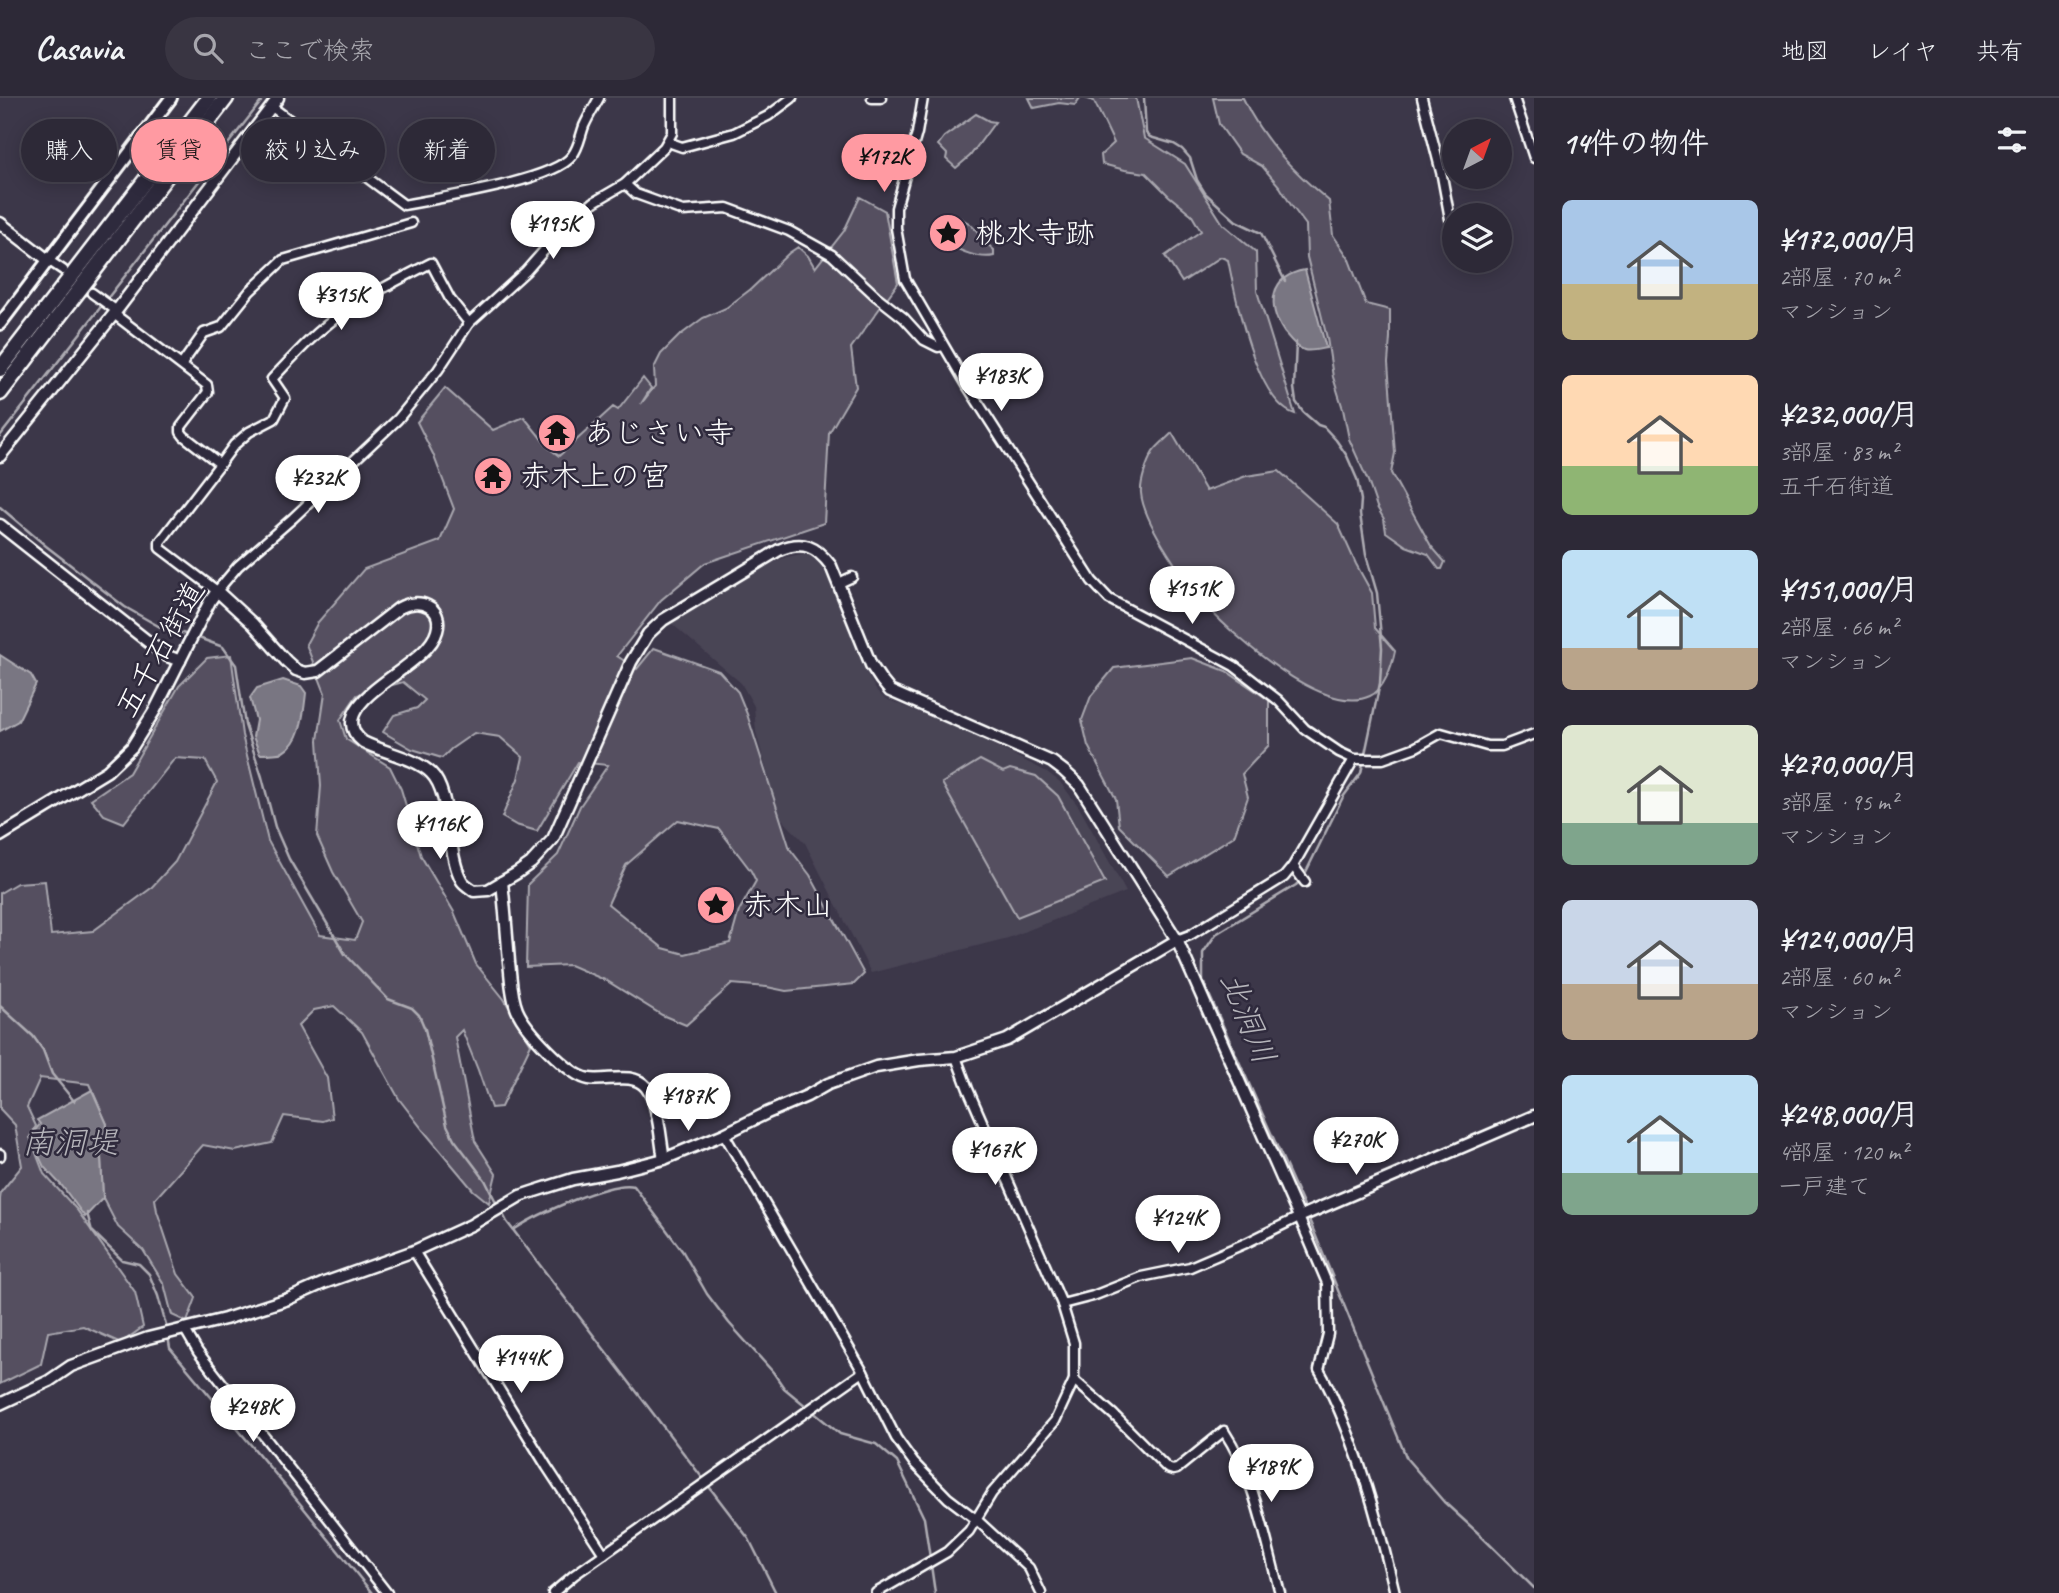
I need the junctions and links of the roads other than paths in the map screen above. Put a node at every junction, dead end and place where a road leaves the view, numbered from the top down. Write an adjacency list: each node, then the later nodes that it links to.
1 (171, 98): 20 (main road)
2 (209, 98): 28 (highway)
3 (226, 98): 29 (highway)
4 (278, 98): 13 (street)
5 (599, 98): 13 (street)
6 (672, 98): 14 (street)
7 (792, 98): 14 (street)
8 (872, 98): 9 (street)
9 (881, 98)
10 (923, 98): 26 (street)
11 (1422, 98): 17 (street)
12 (1514, 98): 15 (street)
13 (272, 107): 23 (street)
14 (668, 142): 16 (street, 五千石街道)
15 (1534, 158)
16 (625, 184): 24 (street, 五千石街道); 26 (street)
17 (1447, 203)
18 (0, 223): 20 (street)
19 (411, 223): 27 (street)
20 (48, 260): 21 (street); 25 (main road)
21 (63, 271)
22 (92, 293): 23 (street)
23 (114, 311): 27 (street); 30 (street)
24 (469, 323): 31 (street); 35 (street, 五千石街道)
25 (0, 324)
26 (943, 346): 38 (street)
27 (182, 364): 31 (street)
28 (0, 369)
29 (0, 393)
30 (0, 456)
31 (220, 464): 35 (street)
32 (0, 525): 36 (street)
33 (852, 577): 34 (street)
34 (839, 583): 41 (street); 43 (street)
35 (217, 591): 36 (street, 五千石街道); 41 (street)
36 (180, 661): 39 (street, 五千石街道)
37 (1534, 734): 38 (street)
38 (1354, 759): 40 (street)
39 (0, 836)
40 (1293, 866): 42 (street); 43 (street)
41 (502, 882): 47 (street)
42 (1306, 882)
43 (1177, 940): 44 (street); 48 (street)
44 (956, 1057): 46 (street); 50 (street)
45 (1534, 1116): 48 (street)
46 (724, 1134): 47 (street); 52 (street)
47 (664, 1159): 49 (street)
48 (1299, 1217): 50 (street); 62 (street)
49 (414, 1251): 51 (street); 56 (street)
50 (1062, 1304): 53 (street)
51 (184, 1328): 54 (street); 57 (street)
52 (863, 1372): 55 (street); 56 (street)
53 (1074, 1380): 55 (street); 61 (street)
54 (0, 1404)
55 (977, 1520): 59 (street); 60 (street)
56 (604, 1554): 58 (street)
57 (387, 1593)
58 (553, 1593)
59 (876, 1593)
60 (1041, 1593)
61 (1280, 1593)
62 (1395, 1593)

